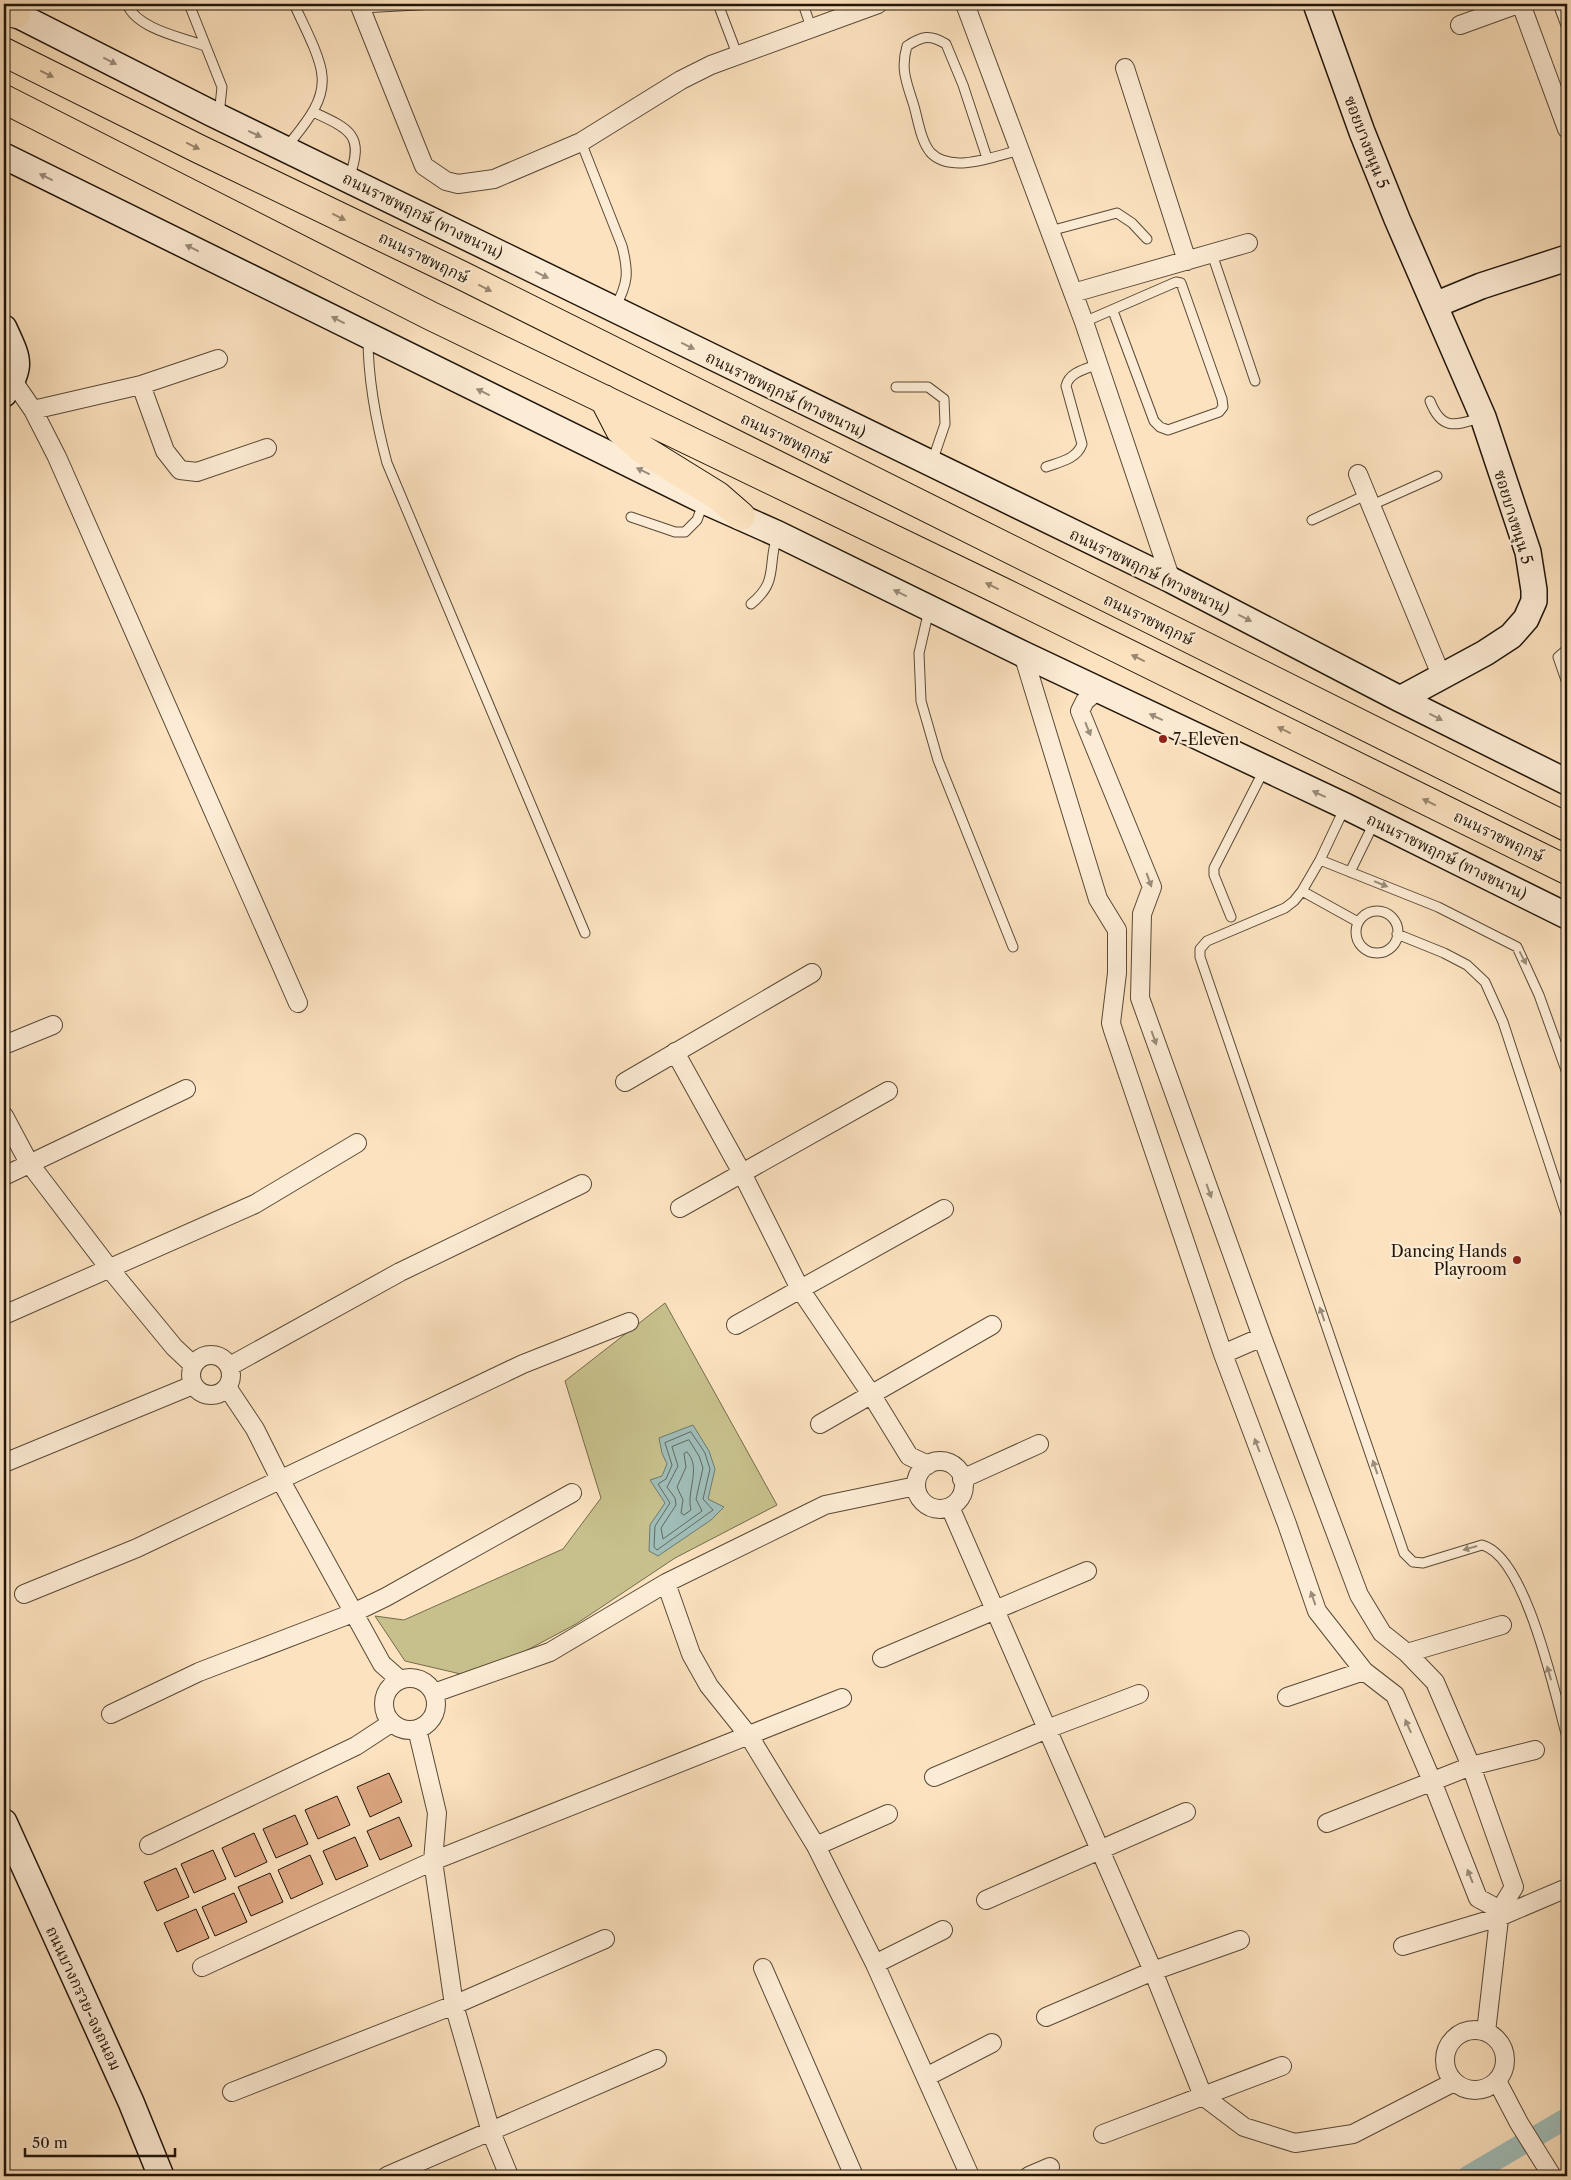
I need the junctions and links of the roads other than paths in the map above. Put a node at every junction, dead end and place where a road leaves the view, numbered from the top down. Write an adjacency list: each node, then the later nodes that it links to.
1 (127, 4): 17 (lane)
2 (190, 4): 17 (lane)
3 (294, 4): 22 (lane)
4 (436, 4): 12 (lane)
5 (718, 4): 19 (lane)
6 (803, 4): 15 (lane)
7 (878, 4): 15 (street)
8 (964, 4): 27 (street)
9 (1316, 4): 38 (main road, ซอยบางขนุน 5)
10 (1520, 4): 14 (street); 24 (street)
11 (1558, 4): 16 (lane)
12 (360, 6): 25 (street)
13 (8, 11): 23 (main road, ถนนราชพฤกษ์ (ทางขนาน), one-way to 23)
14 (1460, 25)
15 (811, 27): 19 (street)
16 (1567, 28)
17 (206, 46): 23 (lane)
18 (4, 52): 78 (main road, ถนนราชพฤกษ์, one-way to 78)
19 (737, 54): 25 (street)
20 (1125, 68): 36 (street)
21 (4, 99): 50 (main road, ถนนราชพฤกษ์)
22 (312, 112): 26 (lane); 30 (lane)
23 (219, 116): 26 (main road, ถนนราชพฤกษ์ (ทางขนาน), one-way to 26)
24 (1567, 129)
25 (581, 142): 39 (lane)
26 (286, 148): 30 (main road, ถนนราชพฤกษ์ (ทางขนาน))
27 (1020, 150): 29 (lane); 31 (street)
28 (4, 156): 43 (main road, ถนนราชพฤกษ์ (ทางขนาน), one-way to 28)
29 (986, 158): 29 (lane)
30 (349, 178): 39 (main road, ถนนราชพฤกษ์ (ทางขนาน), one-way to 39)
31 (1050, 231): 32 (lane); 37 (street)
32 (1147, 239)
33 (1248, 243): 34 (street)
34 (1212, 254): 36 (street); 46 (lane)
35 (1567, 258): 38 (main road)
36 (1187, 261): 37 (street)
37 (1073, 293): 41 (street)
38 (1436, 305): 53 (main road, ซอยบางขนุน 5)
39 (614, 310): 55 (main road, ถนนราชพฤกษ์ (ทางขนาน), one-way to 55)
40 (1113, 311): 40 (lane); 41 (lane)
41 (1084, 322): 45 (street)
42 (4, 328): 48 (main road)
43 (368, 335): 60 (main road, ถนนราชพฤกษ์ (ทางขนาน), one-way to 43); 86 (lane)
44 (218, 359): 47 (street)
45 (1099, 364): 56 (lane); 65 (street)
46 (1255, 381)
47 (141, 385): 52 (street); 54 (street)
48 (8, 387): 52 (street)
49 (896, 387): 55 (lane)
50 (604, 399): 61 (main road); 80 (main road, ถนนราชพฤกษ์, one-way to 50)
51 (1430, 402): 53 (lane)
52 (33, 410): 90 (street)
53 (1483, 417): 70 (main road, ซอยบางขนุน 5)
54 (267, 448)
55 (931, 464): 65 (main road, ถนนราชพฤกษ์ (ทางขนาน))
56 (1046, 467)
57 (1358, 474): 59 (street)
58 (1437, 476): 59 (lane)
59 (1370, 500): 63 (lane); 70 (street)
60 (704, 501): 61 (main road, ถนนราชพฤกษ์ (ทางขนาน)); 62 (lane)
61 (740, 516): 64 (main road, ถนนราชพฤกษ์ (ทางขนาน))
62 (631, 517)
63 (1312, 520)
64 (778, 534): 66 (lane); 67 (main road, ถนนราชพฤกษ์ (ทางขนาน), one-way to 64)
65 (1171, 580): 73 (main road, ถนนราชพฤกษ์ (ทางขนาน), one-way to 73)
66 (751, 604)
67 (929, 607): 69 (main road, ถนนราชพฤกษ์ (ทางขนาน)); 88 (lane)
68 (1567, 649): 71 (lane)
69 (1023, 654): 72 (main road, ถนนราชพฤกษ์ (ทางขนาน)); 114 (street)
70 (1441, 675): 73 (main road, ซอยบางขนุน 5)
71 (1567, 683)
72 (1098, 690): 74 (main road, ถนนราชพฤกษ์ (ทางขนาน), one-way to 72); 113 (street, one-way to 113)
73 (1400, 699): 75 (main road, ถนนราชพฤกษ์ (ทางขนาน), one-way to 75)
74 (1265, 768): 76 (main road, ถนนราชพฤกษ์ (ทางขนาน), one-way to 74); 84 (lane)
75 (1567, 782)
76 (1345, 806): 77 (main road, ถนนราชพฤกษ์ (ทางขนาน)); 79 (lane)
77 (1375, 821): 81 (lane); 83 (main road, ถนนราชพฤกษ์ (ทางขนาน))
78 (1567, 826)
79 (1320, 860): 81 (lane); 82 (lane)
80 (1567, 870)
81 (1350, 872): 94 (lane, one-way to 94)
82 (1302, 892): 85 (lane); 148 (lane, one-way to 82)
83 (1567, 916)
84 (1231, 917)
85 (1358, 922): 87 (lane); 87 (lane)
86 (585, 933)
87 (1398, 934): 106 (lane)
88 (1013, 947)
89 (812, 973): 93 (street)
90 (298, 1003)
91 (53, 1025): 92 (street)
92 (4, 1045)
93 (674, 1052): 95 (street); 101 (street)
94 (1567, 1073)
95 (625, 1082)
96 (186, 1089): 100 (street)
97 (888, 1092): 101 (street)
98 (4, 1116): 100 (street)
99 (357, 1143): 107 (street)
100 (29, 1163): 102 (street); 107 (street)
101 (742, 1173): 104 (street); 108 (street)
102 (4, 1176)
103 (582, 1184): 116 (street)
104 (680, 1208)
105 (944, 1208): 108 (street)
106 (1567, 1217)
107 (109, 1268): 109 (street); 115 (street)
108 (800, 1289): 111 (street); 119 (street)
109 (4, 1315)
110 (629, 1322): 124 (street)
111 (736, 1325)
112 (992, 1325): 119 (street)
113 (1262, 1337): 114 (street); 135 (street)
114 (1223, 1354): 137 (street, one-way to 114)
115 (192, 1364): 116 (street); 117 (street)
116 (230, 1366): 118 (street)
117 (193, 1385): 118 (street); 122 (street)
118 (227, 1387): 124 (street)
119 (871, 1394): 120 (street); 123 (street)
120 (820, 1424)
121 (1039, 1444): 125 (street)
122 (4, 1463)
123 (928, 1465): 125 (street); 126 (street)
124 (280, 1479): 131 (street); 133 (street)
125 (962, 1479): 128 (street)
126 (916, 1486): 128 (street); 130 (street)
127 (572, 1493): 133 (street)
128 (950, 1507): 132 (street)
129 (1087, 1571): 132 (street)
130 (666, 1584): 139 (street); 147 (street)
131 (24, 1594)
132 (995, 1608): 136 (street); 146 (street)
133 (353, 1613): 138 (street); 143 (street)
134 (1502, 1625): 135 (street)
135 (1408, 1653): 150 (street)
136 (882, 1658)
137 (1364, 1671): 141 (street); 152 (street, one-way to 137)
138 (399, 1679): 139 (street); 144 (street)
139 (434, 1693): 145 (street)
140 (1139, 1694): 146 (street)
141 (1287, 1697)
142 (842, 1698): 147 (street)
143 (111, 1714)
144 (391, 1723): 145 (street); 157 (street)
145 (417, 1729): 160 (street)
146 (1047, 1729): 151 (street); 159 (street)
147 (749, 1736): 158 (street); 160 (street)
148 (1567, 1737)
149 (1535, 1750): 150 (street)
150 (1471, 1766): 152 (street); 163 (street)
151 (934, 1777)
152 (1432, 1781): 156 (street); 163 (street, one-way to 152)
153 (1186, 1812): 159 (street)
154 (888, 1814): 158 (street)
155 (4, 1822): 186 (main road, ถนนบางกรวย-จงถนอม)
156 (1327, 1823)
157 (149, 1845)
158 (816, 1846): 168 (street)
159 (1099, 1852): 162 (street); 171 (street)
160 (433, 1860): 169 (street); 172 (street)
161 (1567, 1888): 163 (street)
162 (986, 1900)
163 (1500, 1913): 167 (street); 174 (street)
164 (942, 1930): 168 (street)
165 (605, 1939): 172 (street)
166 (1240, 1940): 171 (street)
167 (1403, 1946)
168 (875, 1964): 178 (street)
169 (202, 1966)
170 (763, 1968): 189 (street)
171 (1153, 1971): 173 (street); 182 (street)
172 (454, 2006): 181 (street); 183 (street)
173 (1046, 2017)
174 (1486, 2032): 179 (street); 180 (street)
175 (992, 2043): 178 (street)
176 (657, 2059): 183 (street)
177 (1282, 2066): 182 (street)
178 (926, 2077): 190 (street)
179 (1497, 2081): 180 (street); 192 (street)
180 (1454, 2082): 182 (street)
181 (232, 2092)
182 (1203, 2096): 184 (street)
183 (491, 2132): 187 (street); 188 (street)
184 (1103, 2134)
185 (1050, 2167): 191 (street)
186 (161, 2176)
187 (387, 2176)
188 (509, 2176)
189 (854, 2176)
190 (970, 2176)
191 (1029, 2176)
192 (1552, 2176)

